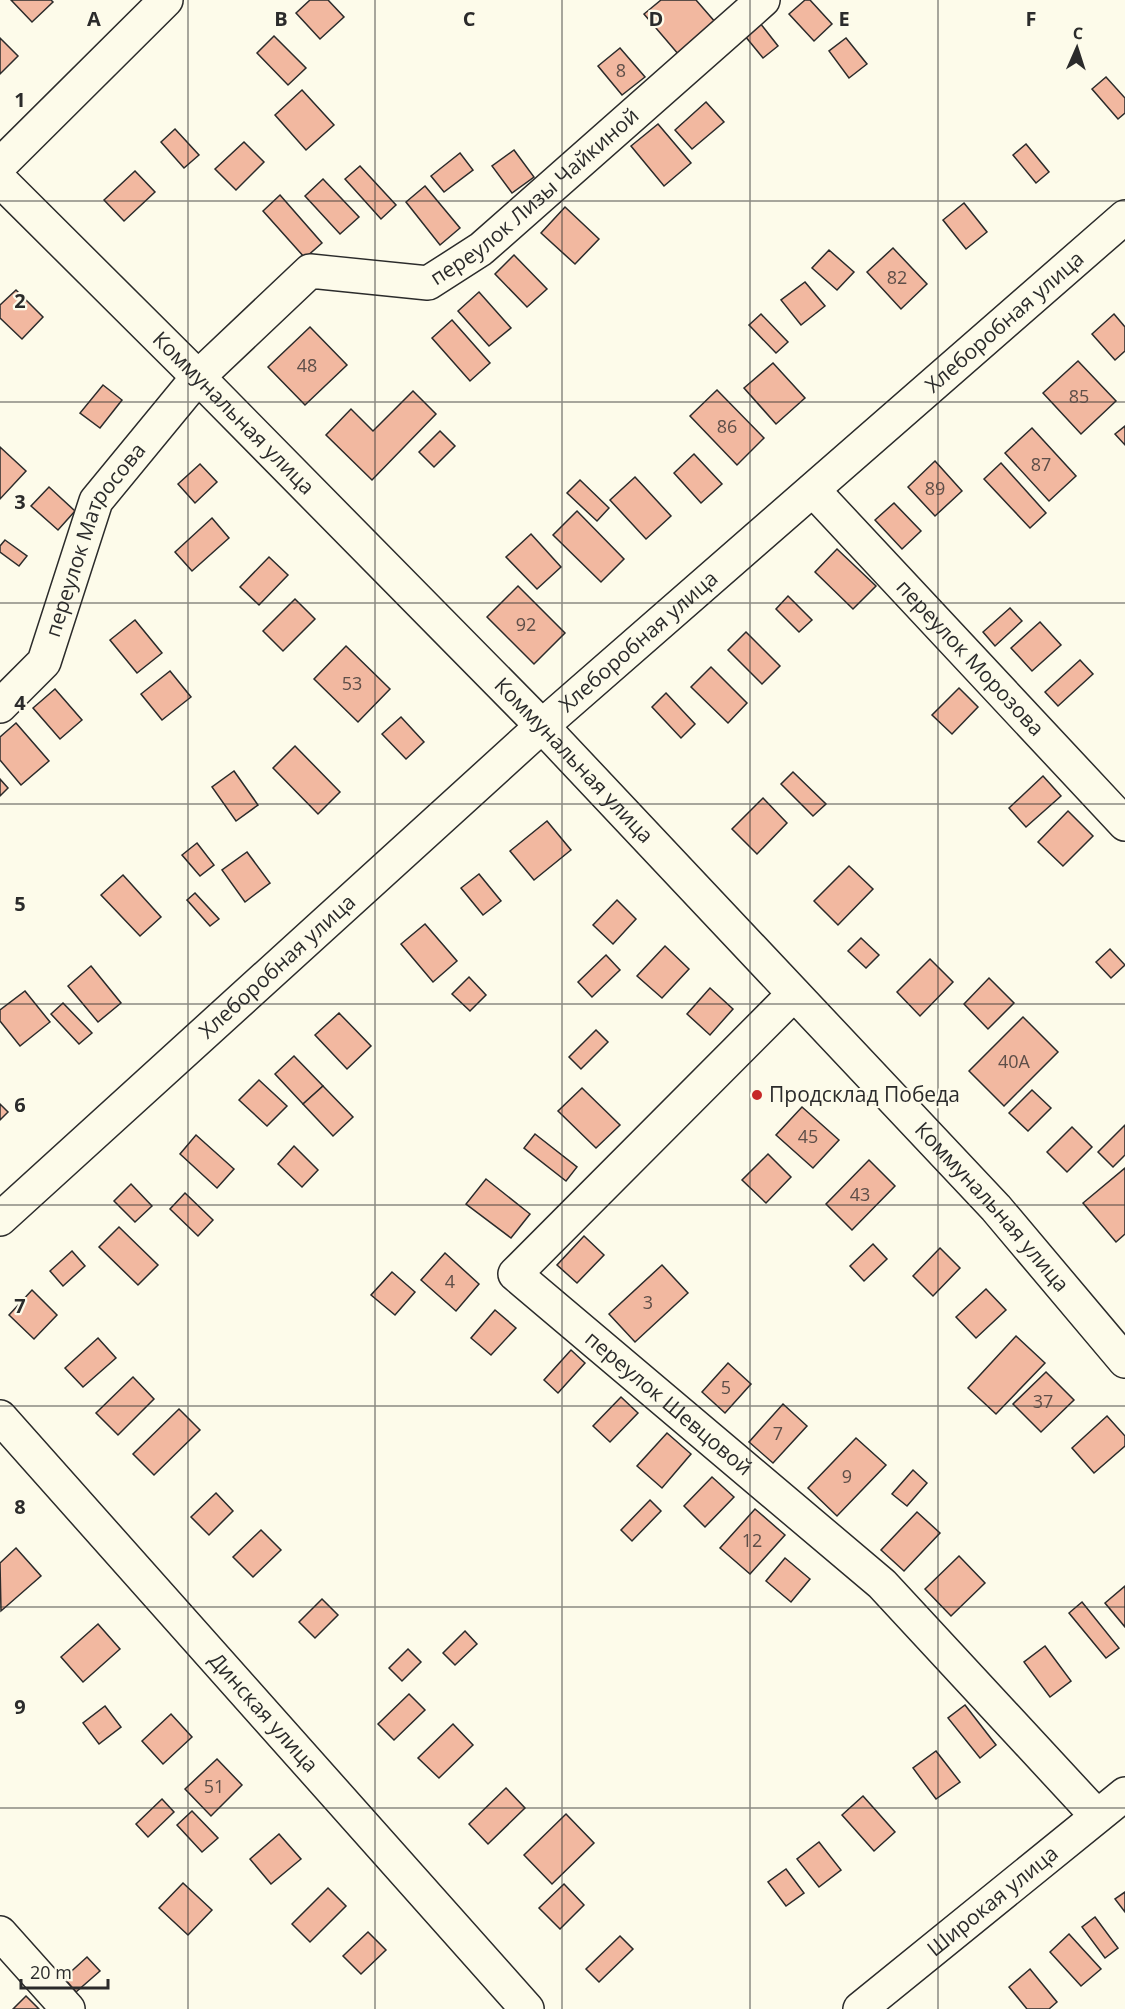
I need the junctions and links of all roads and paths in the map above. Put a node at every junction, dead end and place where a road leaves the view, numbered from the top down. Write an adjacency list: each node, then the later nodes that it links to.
1 (166, 0): 3 (street)
2 (763, 0): 6 (street, переулок Лизы Чайкиной)
3 (0, 165)
4 (0, 180): 6 (street, Коммунальная улица)
5 (1125, 217): 7 (street, Хлеборобная улица)
6 (198, 377): 8 (street, переулок Матросова); 9 (street, Коммунальная улица)
7 (813, 490): 9 (street, Хлеборобная улица); 10 (street, переулок Морозова)
8 (0, 706)
9 (542, 726): 11 (street, Коммунальная улица); 12 (street, Хлеборобная улица)
10 (1125, 824)
11 (794, 994): 13 (street, Коммунальная улица); 16 (street, переулок Шевцовой)
12 (0, 1219)
13 (1125, 1361)
14 (0, 1417): 19 (street, Динская улица)
15 (1125, 1794): 16 (street, Широкая улица)
16 (1097, 1816): 20 (street, Широкая улица)
17 (0, 1934): 18 (street)
18 (68, 2009)
19 (527, 2009)
20 (860, 2009)

